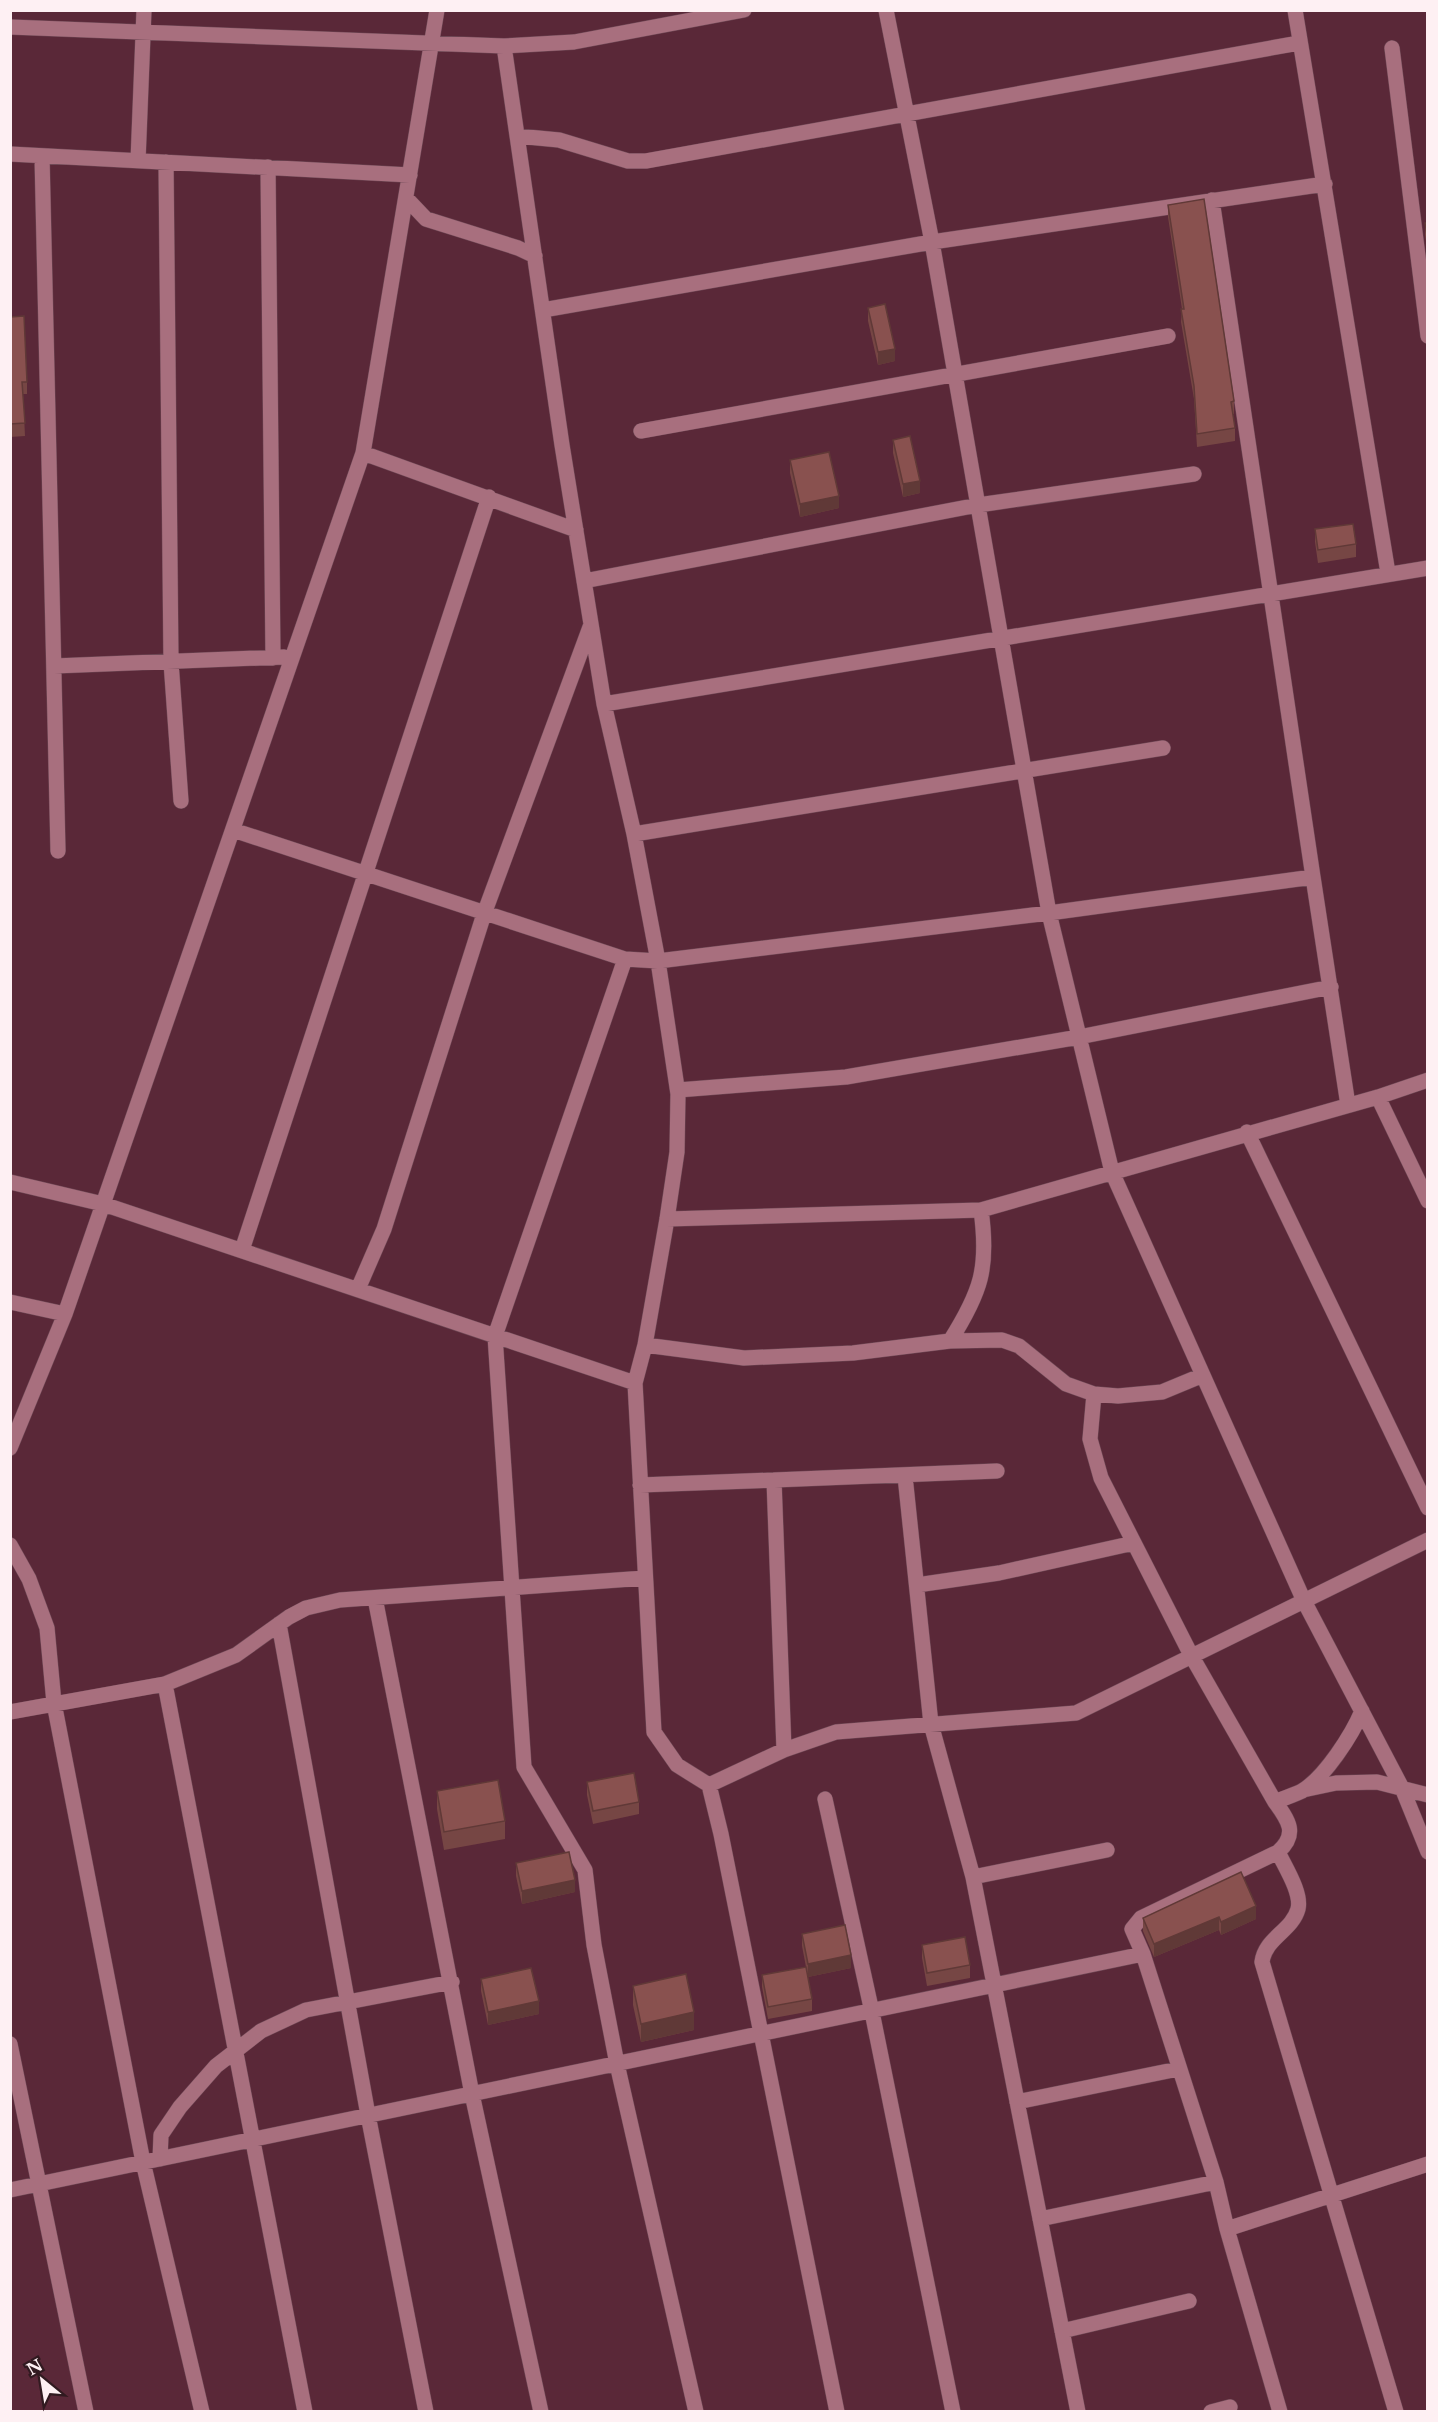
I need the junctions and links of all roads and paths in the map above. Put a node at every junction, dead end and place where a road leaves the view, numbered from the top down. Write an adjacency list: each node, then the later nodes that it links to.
1 (144, 10): 7 (street)
2 (438, 10): 9 (street)
3 (744, 10): 10 (street)
4 (886, 10): 12 (street)
5 (1295, 10): 8 (street)
6 (10, 27): 7 (street)
7 (143, 32): 9 (street); 16 (street)
8 (1299, 43): 12 (street); 20 (street)
9 (432, 44): 10 (street); 19 (street)
10 (504, 46): 13 (street)
11 (1392, 48): 27 (street)
12 (907, 113): 13 (street); 23 (street)
13 (517, 136): 24 (street)
14 (10, 154): 15 (street)
15 (42, 156): 16 (street); 44 (street)
16 (138, 161): 17 (street)
17 (166, 162): 18 (street); 43 (street)
18 (268, 167): 19 (street); 42 (street)
19 (410, 175): 21 (street)
20 (1325, 184): 22 (street); 36 (street)
21 (406, 198): 24 (street); 30 (street)
22 (1212, 200): 23 (street); 38 (street)
23 (932, 242): 25 (street); 28 (street)
24 (535, 256): 25 (street)
25 (543, 310): 34 (street)
26 (1168, 336): 28 (street)
27 (1428, 336)
28 (955, 375): 29 (street); 33 (street)
29 (641, 431)
30 (363, 453): 32 (street); 41 (street)
31 (1194, 474): 33 (street)
32 (489, 497): 34 (street); 52 (street)
33 (978, 505): 37 (street); 40 (street)
34 (576, 530): 37 (street)
35 (1428, 568): 36 (street)
36 (1388, 573): 38 (street)
37 (584, 581): 39 (street)
38 (1271, 594): 40 (street); 53 (street)
39 (591, 624): 45 (street); 55 (street)
40 (1001, 640): 45 (street); 47 (street)
41 (293, 656): 42 (street); 49 (street)
42 (273, 658): 43 (street)
43 (171, 662): 44 (street); 48 (street)
44 (54, 666): 51 (street)
45 (604, 704): 50 (street)
46 (1163, 748): 47 (street)
47 (1024, 773): 50 (street); 54 (street)
48 (181, 801)
49 (233, 830): 52 (street); 68 (street)
50 (634, 834): 57 (street)
51 (58, 851)
52 (364, 873): 55 (street); 71 (street)
53 (1313, 877): 54 (street); 58 (street)
54 (1049, 913): 57 (street); 59 (street)
55 (484, 915): 56 (street); 72 (street)
56 (625, 959): 57 (street); 75 (street)
57 (658, 961): 61 (street)
58 (1331, 987): 59 (street); 63 (street)
59 (1079, 1036): 61 (street); 65 (street)
60 (1428, 1080): 62 (street)
61 (678, 1090): 70 (street)
62 (1378, 1097): 63 (street); 67 (street)
63 (1348, 1105): 64 (street)
64 (1247, 1132): 65 (street); 86 (street)
65 (1112, 1172): 69 (street); 78 (street)
66 (10, 1182): 68 (street)
67 (1428, 1201)
68 (103, 1204): 71 (street); 74 (street)
69 (981, 1210): 70 (street); 76 (street)
70 (667, 1219): 77 (street)
71 (242, 1250): 72 (street)
72 (358, 1289): 75 (street)
73 (10, 1302): 74 (street)
74 (65, 1314): 81 (street)
75 (495, 1336): 79 (street); 92 (street)
76 (950, 1341): 77 (street); 80 (street)
77 (645, 1345): 79 (street)
78 (1203, 1375): 80 (street); 94 (street)
79 (635, 1383): 85 (street)
80 (1094, 1394): 88 (street)
81 (10, 1448)
82 (997, 1471): 83 (street)
83 (905, 1476): 84 (street); 91 (street)
84 (774, 1480): 85 (street); 102 (street)
85 (640, 1485): 90 (street)
86 (1428, 1508)
87 (1428, 1540): 94 (street)
88 (1134, 1543): 91 (street); 96 (street)
89 (10, 1545): 98 (street)
90 (645, 1578): 92 (street); 103 (street)
91 (917, 1585): 101 (street)
92 (512, 1587): 93 (street); 121 (street)
93 (375, 1598): 95 (street); 114 (street)
94 (1304, 1601): 96 (street); 99 (street)
95 (279, 1624): 97 (street); 116 (street)
96 (1191, 1655): 101 (street); 108 (street)
97 (165, 1684): 98 (street); 120 (street)
98 (54, 1703): 100 (street); 128 (street)
99 (1362, 1711): 104 (street); 105 (street)
100 (10, 1712)
101 (932, 1724): 102 (street); 112 (street)
102 (784, 1750): 103 (street)
103 (709, 1785): 118 (street)
104 (1402, 1788): 105 (street); 106 (street); 111 (street)
105 (1303, 1790): 108 (street)
106 (1428, 1794)
107 (825, 1799): 117 (street)
108 (1275, 1802): 110 (street)
109 (1107, 1851): 112 (street)
110 (1278, 1852): 113 (street); 133 (street)
111 (1428, 1852)
112 (973, 1877): 115 (street)
113 (1143, 1954): 115 (street); 122 (street)
114 (452, 1982): 116 (street); 123 (street)
115 (994, 1986): 117 (street); 124 (street)
116 (347, 2001): 120 (street); 125 (street)
117 (872, 2012): 118 (street); 146 (street)
118 (762, 2034): 121 (street); 145 (street)
119 (10, 2044): 131 (street)
120 (234, 2051): 126 (street); 127 (street)
121 (617, 2064): 123 (street); 144 (street)
122 (1178, 2069): 124 (street); 130 (street)
123 (472, 2094): 125 (street); 143 (street)
124 (1017, 2102): 134 (street)
125 (368, 2115): 126 (street); 142 (street)
126 (252, 2139): 127 (street); 141 (street)
127 (160, 2159): 128 (street)
128 (143, 2162): 131 (street); 140 (street)
129 (1428, 2164): 133 (street)
130 (1216, 2182): 134 (street); 135 (street)
131 (39, 2184): 132 (street); 139 (street)
132 (10, 2190)
133 (1330, 2196): 135 (street); 150 (street)
134 (1040, 2219): 137 (street)
135 (1227, 2229): 149 (street)
136 (1189, 2301): 137 (street)
137 (1062, 2331): 147 (street)
138 (1230, 2407): 148 (street)
139 (86, 2412)
140 (202, 2412)
141 (305, 2412)
142 (426, 2412)
143 (541, 2412)
144 (696, 2412)
145 (837, 2412)
146 (953, 2412)
147 (1078, 2412)
148 (1211, 2412)
149 (1280, 2412)
150 (1396, 2412)

